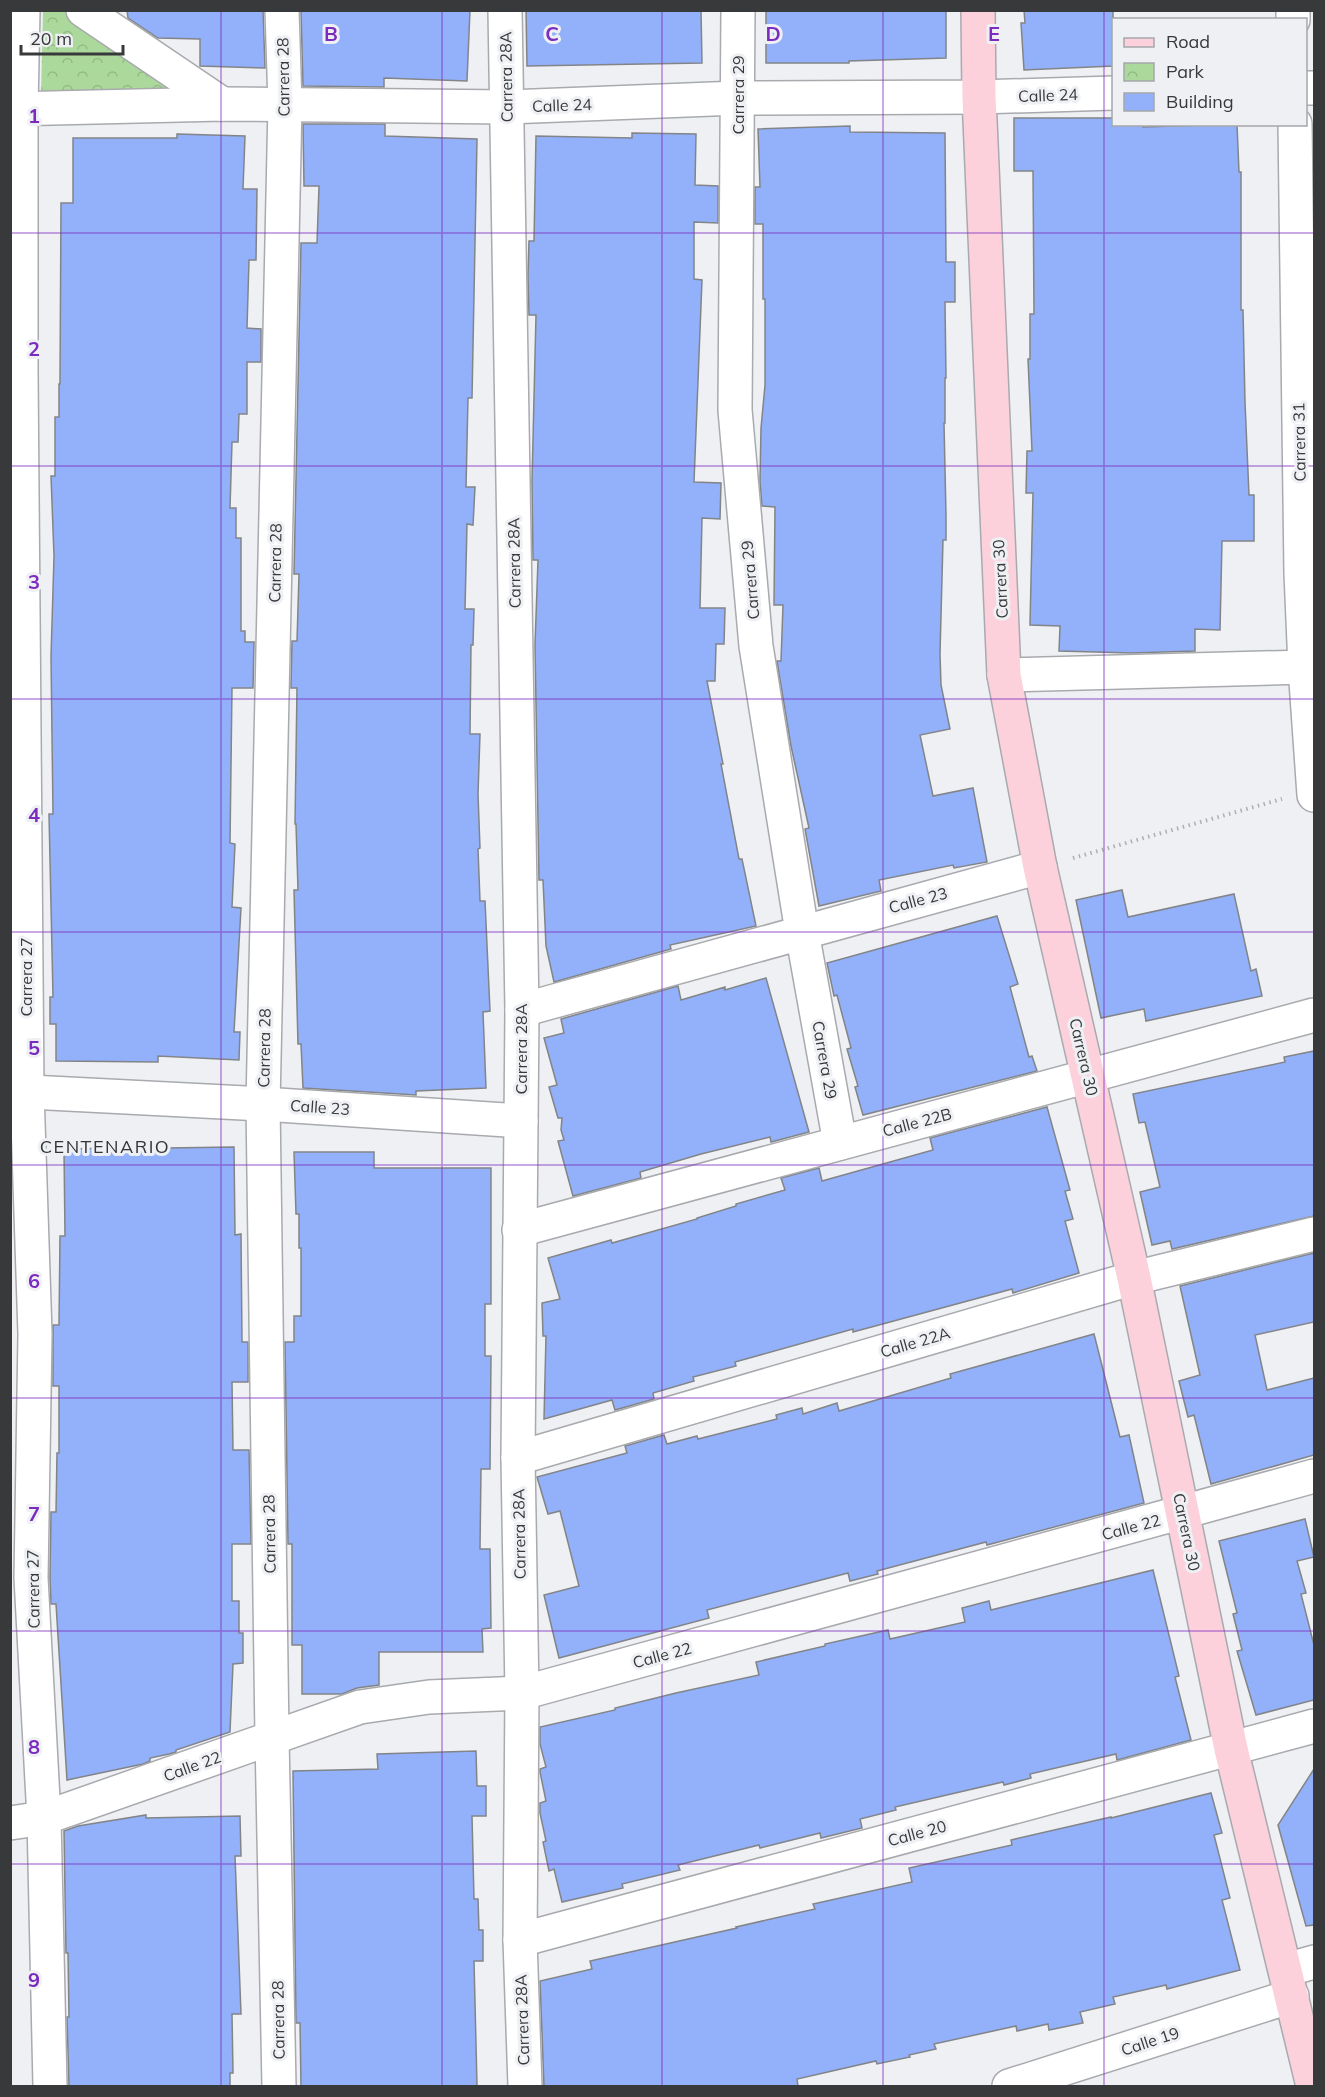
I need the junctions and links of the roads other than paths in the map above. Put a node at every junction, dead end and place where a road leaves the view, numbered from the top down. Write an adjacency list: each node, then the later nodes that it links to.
1 (23, 10): 13 (street, Carrera 27)
2 (83, 10): 10 (street)
3 (282, 10): 11 (street, Carrera 28)
4 (506, 10): 12 (street, Carrera 28A)
5 (738, 10): 9 (street, Carrera 29)
6 (978, 10): 8 (street, Carrera 30)
7 (1112, 93): 8 (street, Calle 24)
8 (979, 97): 9 (street, Calle 24); 19 (street, Carrera 30)
9 (738, 98): 12 (street, Calle 24); 23 (street, Carrera 29)
10 (222, 104): 11 (street, Calle 24); 13 (street, Calle 24)
11 (285, 105): 12 (street, Calle 24); 28 (street, Carrera 28)
12 (507, 107): 24 (street, Carrera 28A)
13 (16, 108): 15 (street, Carrera 27)
14 (1294, 126): 16 (street, Carrera 31)
15 (16, 373): 17 (street, Carrera 27)
16 (1308, 572): 18 (street, Carrera 31)
17 (18, 611): 21 (street, Carrera 27)
18 (1305, 667): 19 (street); 20 (street, Carrera 31)
19 (1004, 675): 22 (street, Carrera 30)
20 (1314, 792)
21 (18, 850): 27 (street, Carrera 27)
22 (1040, 867): 23 (street, Calle 23); 26 (street, Carrera 30)
23 (802, 932): 24 (street, Calle 23); 30 (street, Carrera 29)
24 (522, 1010): 29 (street, Carrera 28A)
25 (1314, 1015): 26 (street, Calle 22B)
26 (1089, 1076): 30 (street, Calle 22B); 33 (street, Carrera 30)
27 (19, 1091): 28 (street, Calle 23); 34 (street, Carrera 27)
28 (263, 1104): 29 (street, Calle 23); 41 (street, Carrera 28)
29 (521, 1121): 31 (street, Carrera 28A)
30 (840, 1143): 31 (street, Calle 22B)
31 (519, 1230): 35 (street, Carrera 28A)
32 (1314, 1234): 33 (street, Calle 22A)
33 (1134, 1278): 35 (street, Calle 22A); 37 (street, Carrera 30)
34 (23, 1333): 38 (street, Carrera 27)
35 (518, 1458): 39 (street, Carrera 28A)
36 (1314, 1476): 37 (street, Calle 22)
37 (1183, 1512): 39 (street, Calle 22); 42 (street, Carrera 30)
38 (21, 1576): 43 (street, Carrera 27)
39 (522, 1693): 41 (street, Calle 22); 45 (street, Carrera 28A)
40 (1314, 1726): 42 (street, Calle 20)
41 (272, 1737): 43 (street, Calle 22); 48 (street, Carrera 28)
42 (1231, 1749): 45 (street, Calle 20); 46 (street, Carrera 30)
43 (44, 1818): 44 (street, Calle 22); 47 (street, Carrera 27)
44 (10, 1823)
45 (520, 1940): 49 (street, Carrera 28A)
46 (1297, 1976): 50 (street, Calle 19); 51 (street, Carrera 30)
47 (50, 2086)
48 (279, 2086)
49 (525, 2086)
50 (1009, 2086)
51 (1313, 2086)

